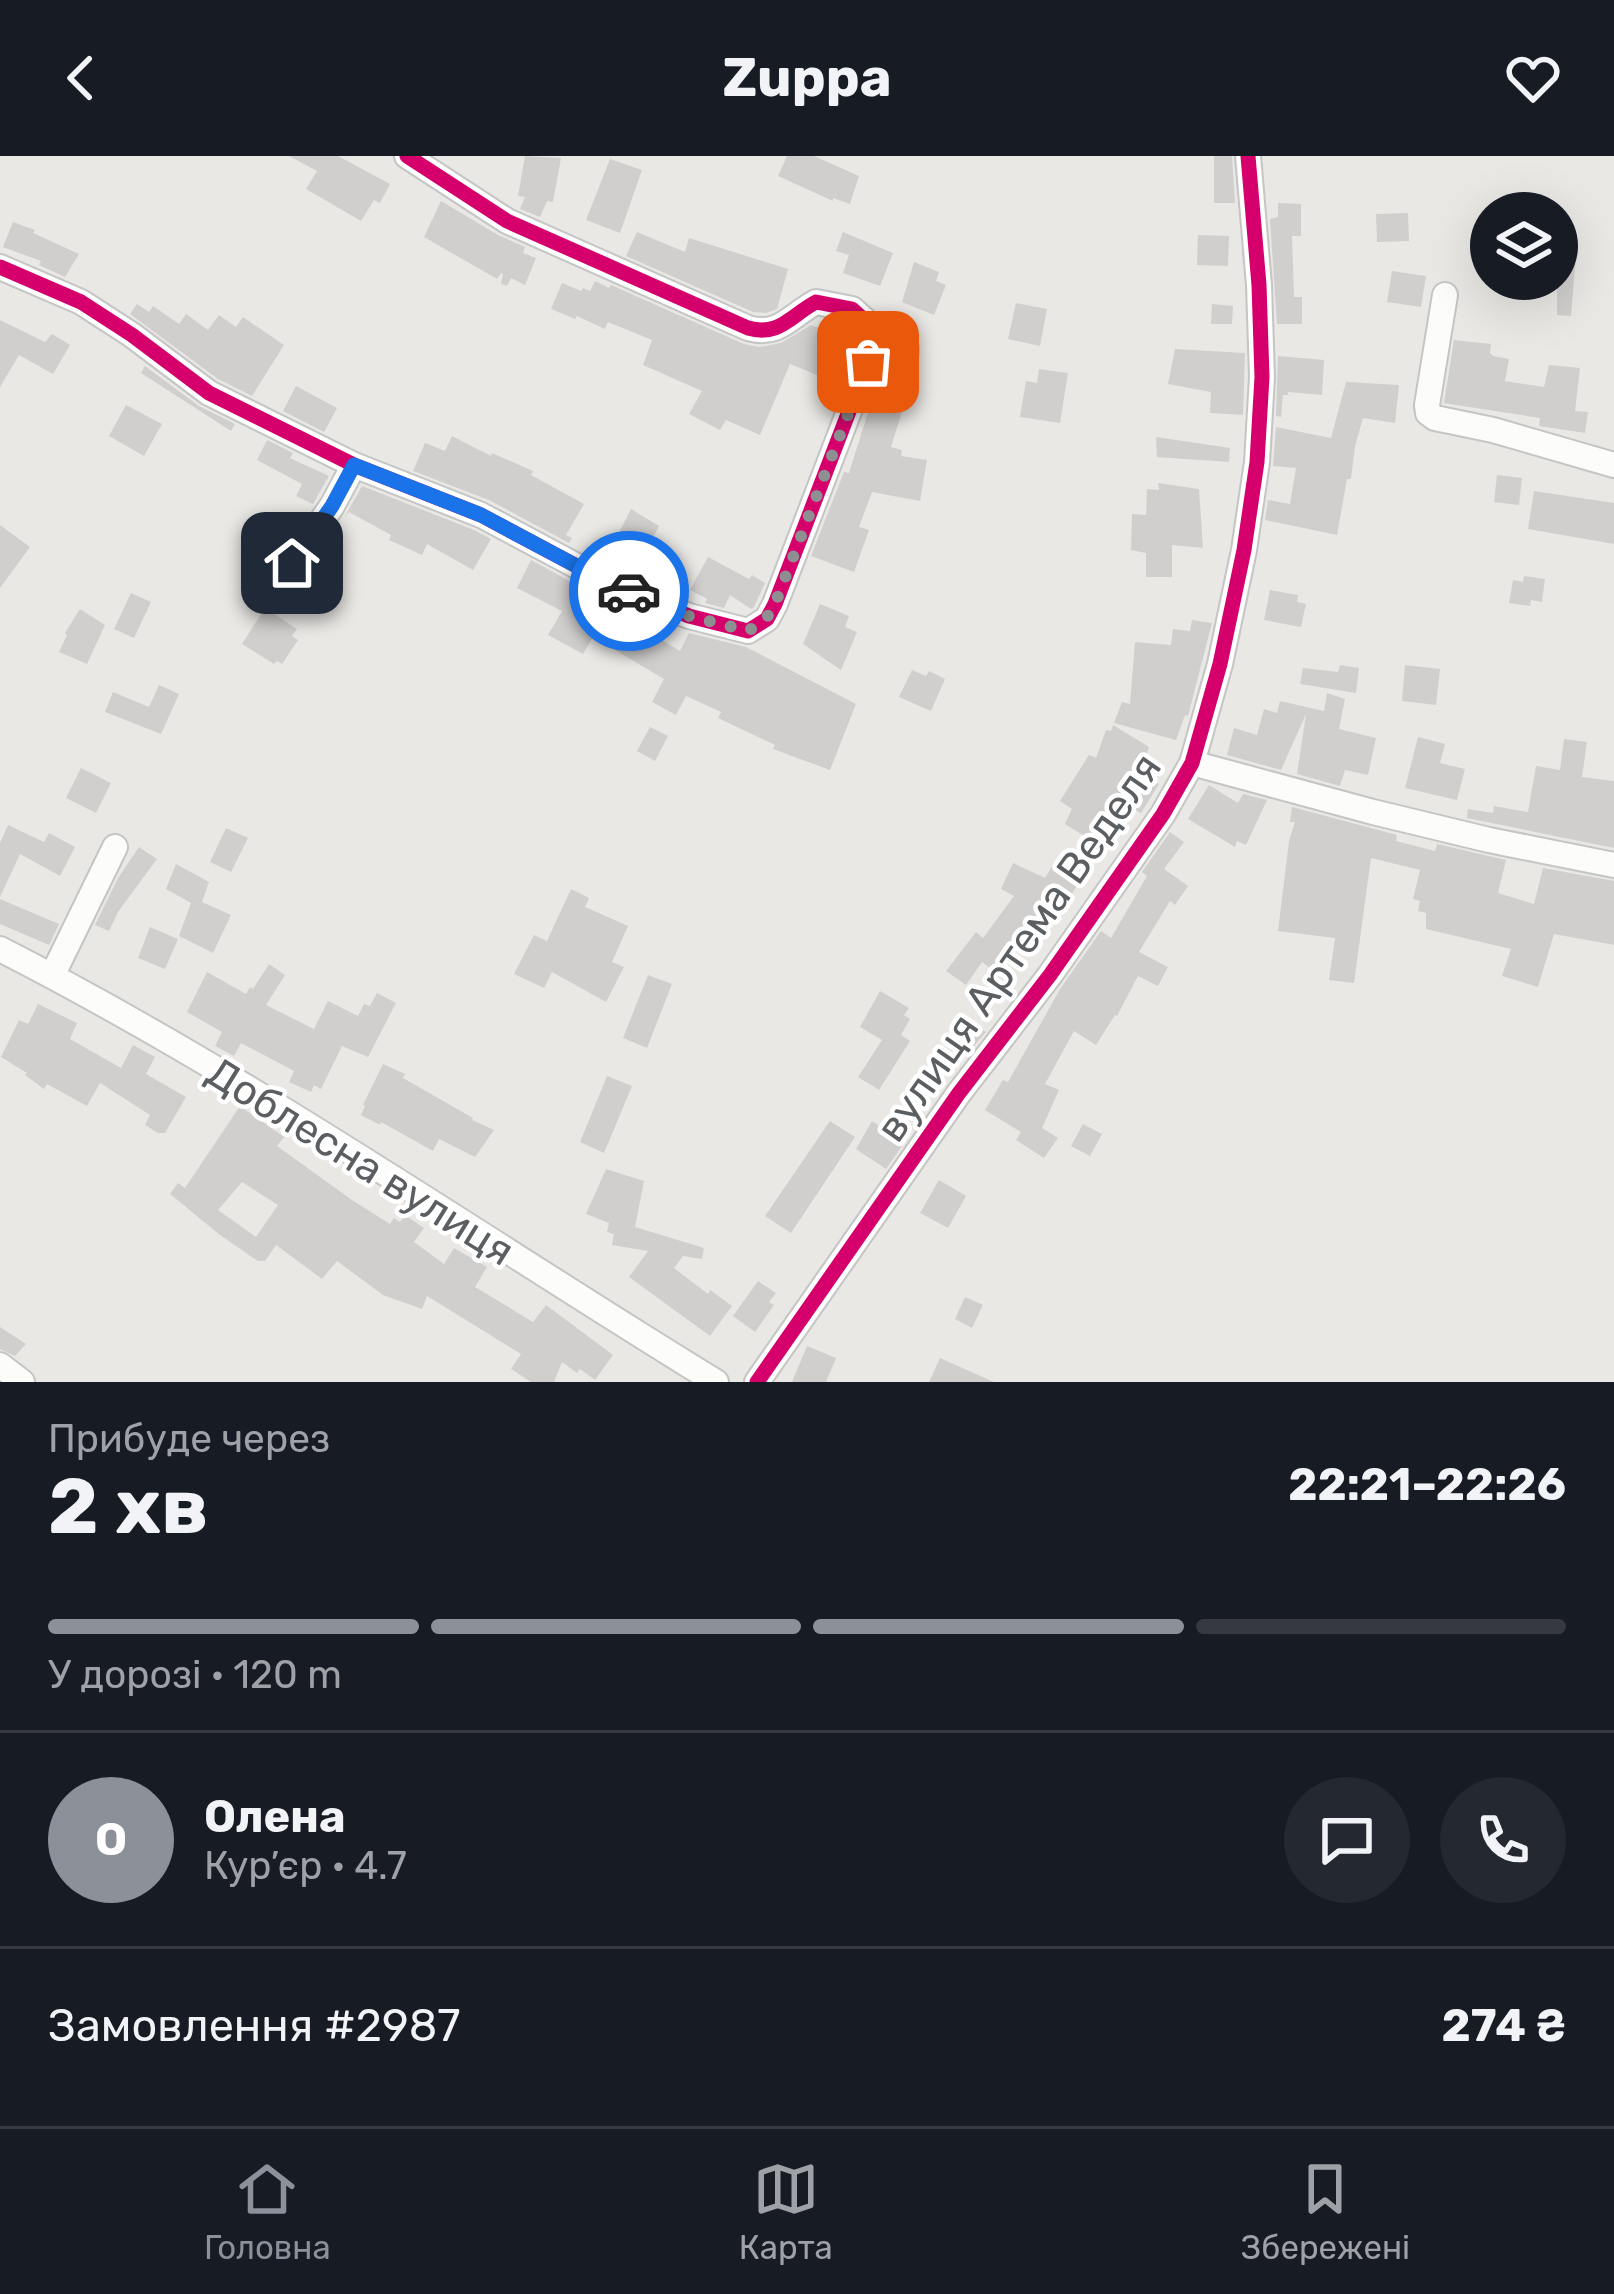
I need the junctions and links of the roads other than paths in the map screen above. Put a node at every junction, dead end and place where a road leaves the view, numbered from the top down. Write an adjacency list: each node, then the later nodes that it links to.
1 (407, 156): 5 (street)
2 (1248, 156): 8 (street, вулиця Артема Веделя)
3 (0, 267): 5 (street)
4 (1444, 296): 6 (street)
5 (354, 465): 7 (street)
6 (1614, 465)
7 (292, 563)
8 (1192, 763): 10 (street); 16 (street, вулиця Артема Веделя)
9 (115, 847): 12 (street)
10 (1614, 865)
11 (0, 950): 12 (street, Доблесна вулиця)
12 (52, 976): 15 (street, Доблесна вулиця)
13 (0, 1365): 14 (street)
14 (22, 1382)
15 (716, 1382)
16 (757, 1382)

